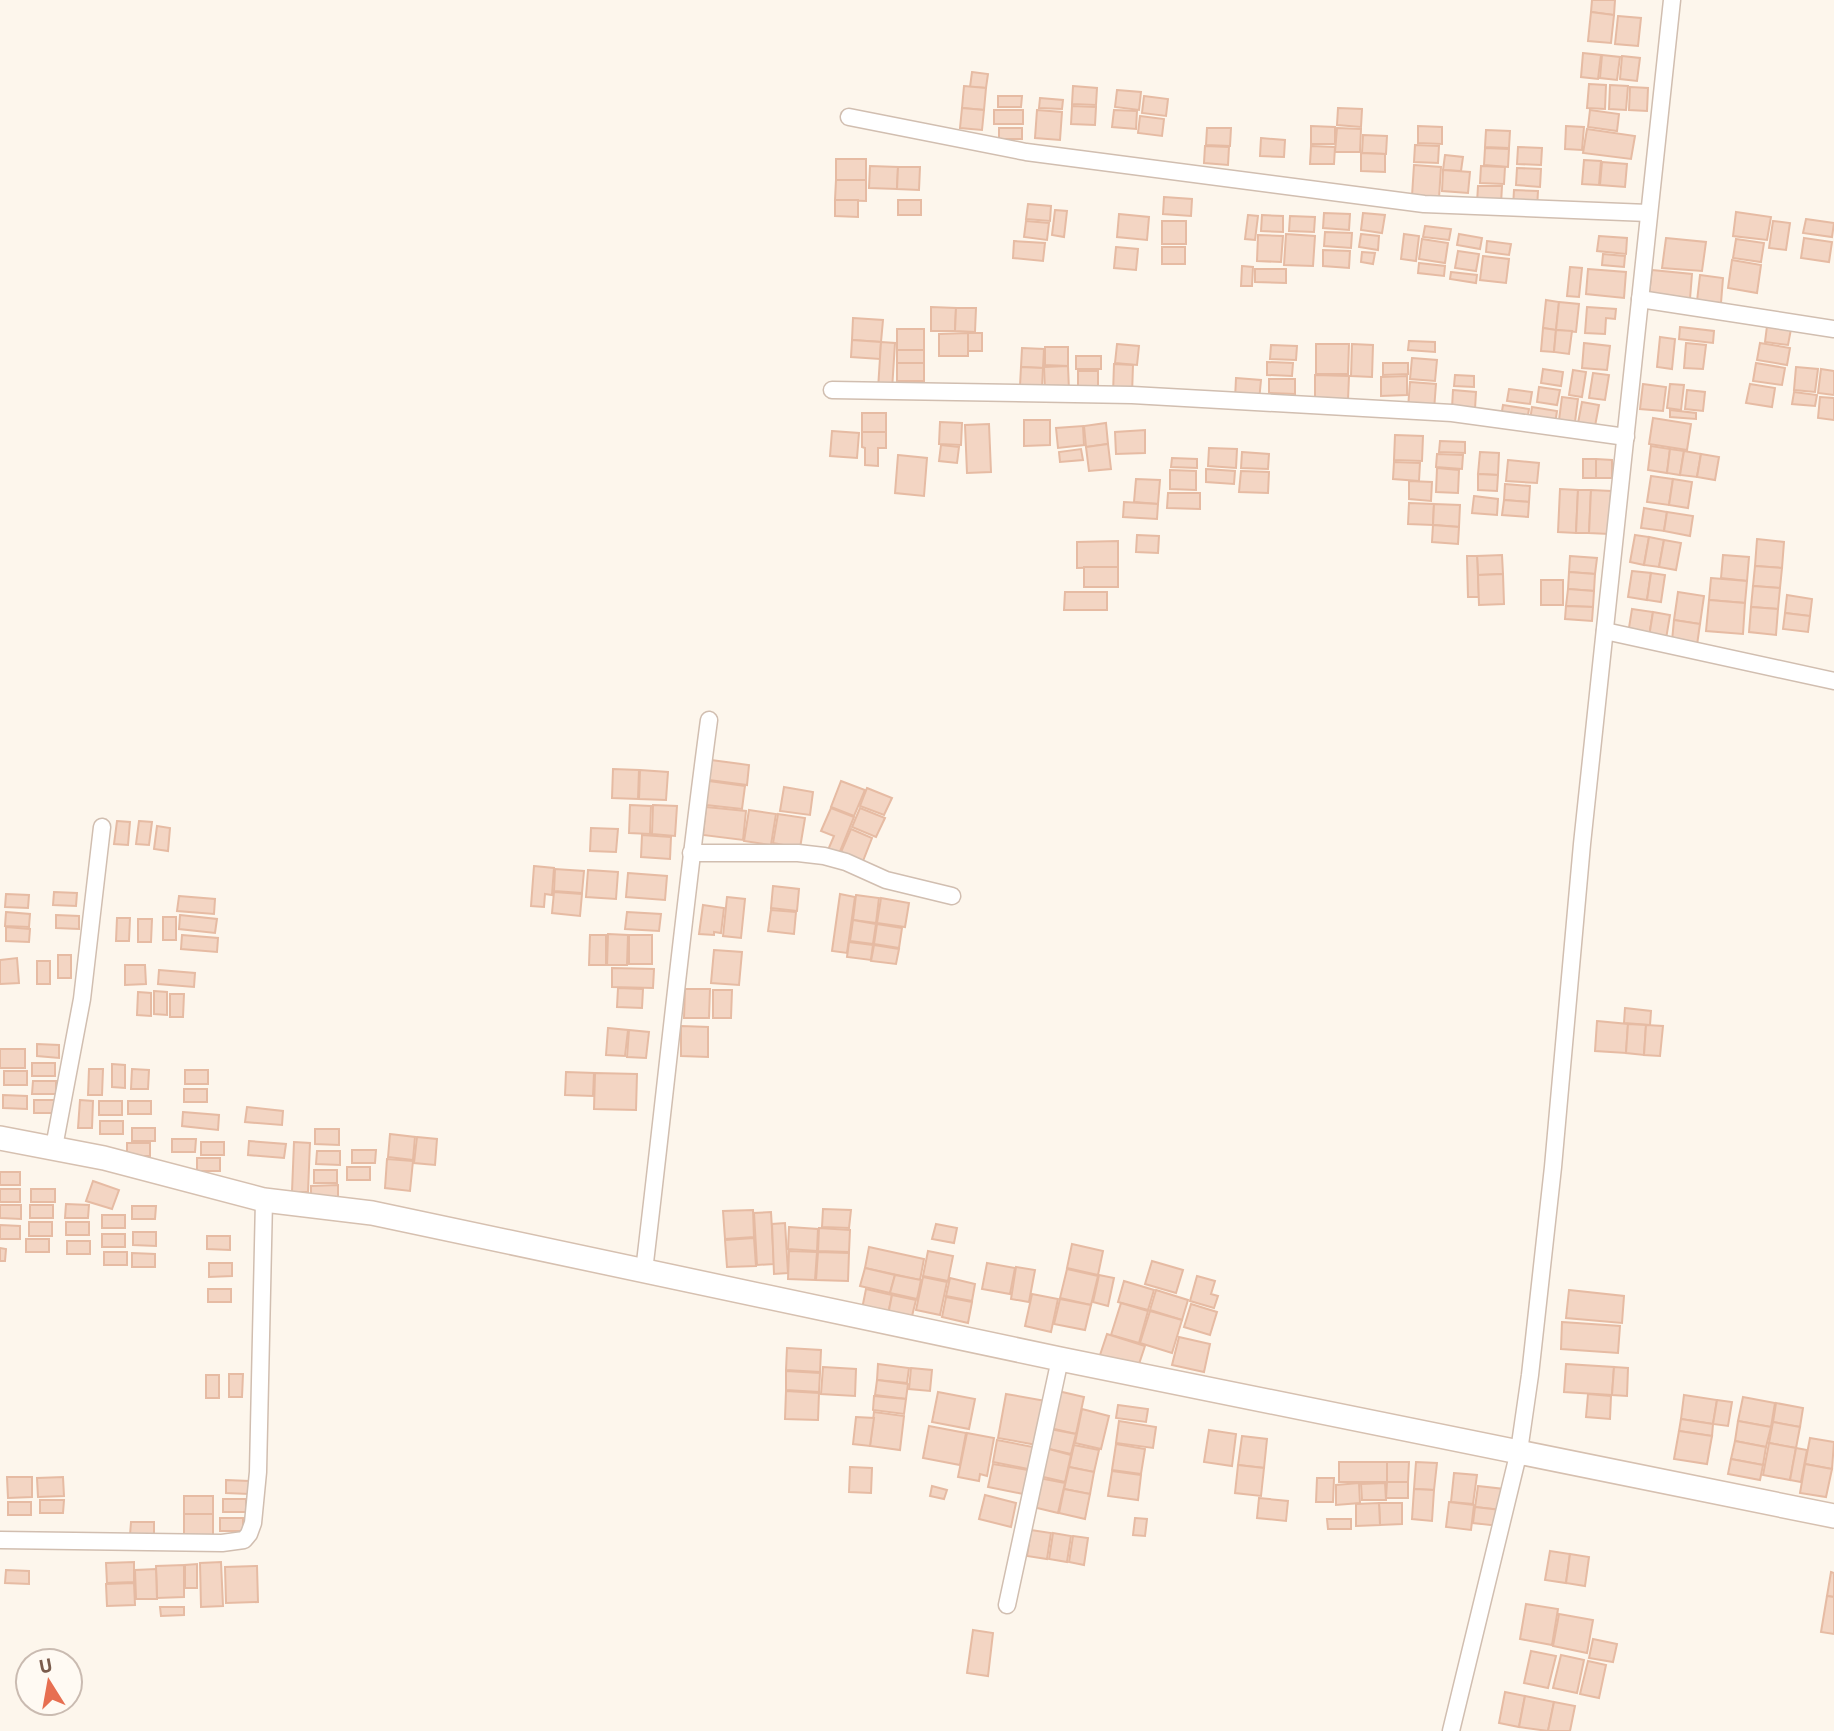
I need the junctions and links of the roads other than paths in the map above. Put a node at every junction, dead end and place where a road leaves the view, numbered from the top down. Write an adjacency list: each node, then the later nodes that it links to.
1 (1672, 0): 3 (street)
2 (849, 117): 3 (street)
3 (1648, 213): 4 (street)
4 (1640, 299): 5 (street); 7 (street)
5 (1834, 329)
6 (832, 390): 7 (street)
7 (1626, 437): 8 (street)
8 (1605, 631): 9 (street); 19 (street)
9 (1834, 681)
10 (709, 720): 12 (street)
11 (102, 827): 15 (street)
12 (691, 853): 13 (street); 17 (street)
13 (952, 896)
14 (0, 1138): 15 (main road)
15 (54, 1147): 16 (main road)
16 (264, 1200): 17 (main road); 21 (street)
17 (644, 1271): 18 (main road)
18 (1060, 1359): 19 (main road); 22 (street)
19 (1519, 1451): 20 (main road); 23 (street)
20 (1834, 1516)
21 (0, 1540)
22 (1007, 1605)
23 (1451, 1731)

